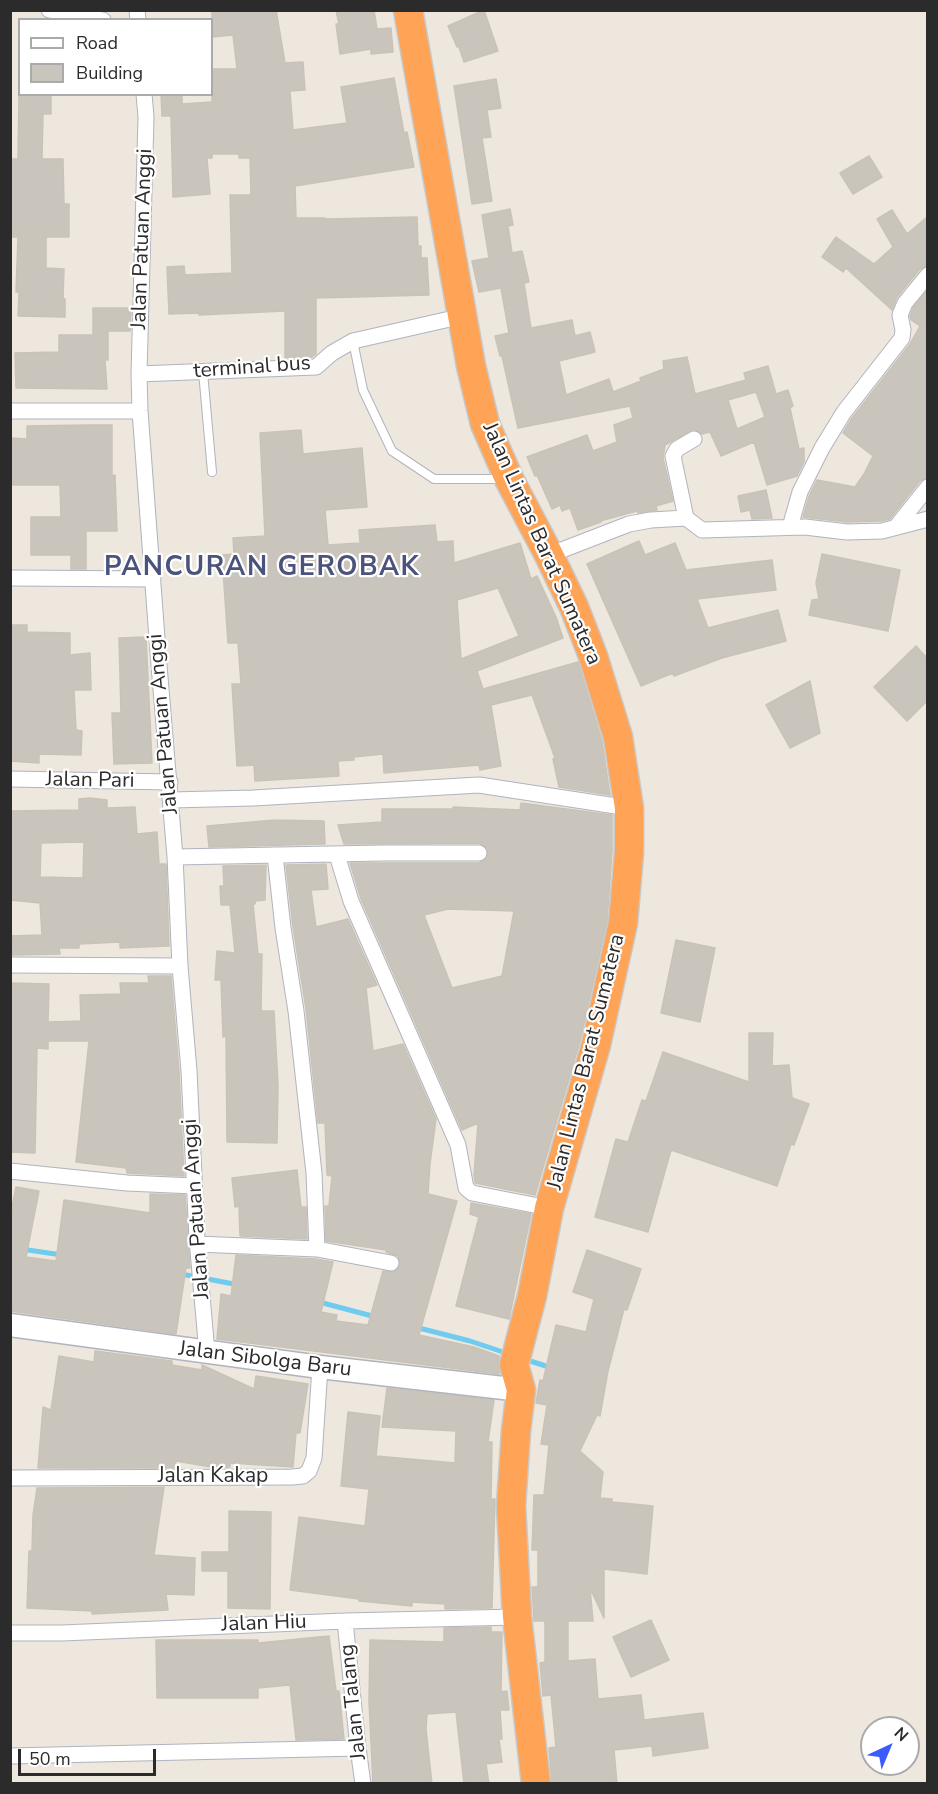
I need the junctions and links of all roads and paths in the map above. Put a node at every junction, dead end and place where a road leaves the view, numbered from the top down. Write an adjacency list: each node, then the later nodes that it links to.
1 (49, 10): 3 (street)
2 (408, 10): 6 (highway, Jalan Lintas Barat Sumatera)
3 (92, 18)
4 (144, 96): 9 (street, Jalan Patuan Anggi)
5 (927, 275): 18 (street)
6 (463, 316): 7 (street, terminal bus); 14 (highway, Jalan Lintas Barat Sumatera)
7 (353, 341): 8 (street, terminal bus); 14 (lane)
8 (203, 372): 9 (street, terminal bus); 13 (lane)
9 (139, 374): 11 (street, Jalan Patuan Anggi)
10 (10, 411): 11 (street)
11 (140, 411): 22 (street, Jalan Patuan Anggi)
12 (694, 439): 16 (street)
13 (212, 472)
14 (509, 478): 20 (highway, Jalan Lintas Barat Sumatera)
15 (927, 487): 19 (street)
16 (686, 518): 18 (street); 20 (street)
17 (927, 519): 19 (street)
18 (790, 527): 19 (street)
19 (896, 527)
20 (549, 555): 26 (highway, Jalan Lintas Barat Sumatera)
21 (10, 578): 22 (street)
22 (153, 579): 24 (street, Jalan Patuan Anggi)
23 (10, 779): 24 (street, Jalan Pari)
24 (170, 782): 25 (street, Jalan Patuan Anggi)
25 (171, 800): 26 (street); 30 (street, Jalan Patuan Anggi)
26 (629, 808): 35 (highway, Jalan Lintas Barat Sumatera)
27 (479, 853): 29 (street)
28 (274, 855): 29 (street); 30 (street); 37 (street)
29 (337, 855): 35 (street)
30 (175, 857): 32 (street, Jalan Patuan Anggi)
31 (10, 965): 32 (street)
32 (180, 966): 34 (street, Jalan Patuan Anggi)
33 (10, 1171): 34 (street)
34 (194, 1186): 36 (street, Jalan Patuan Anggi)
35 (549, 1208): 41 (highway, Jalan Lintas Barat Sumatera)
36 (197, 1245): 37 (street); 40 (street, Jalan Patuan Anggi)
37 (317, 1249): 38 (street)
38 (391, 1263)
39 (10, 1325): 40 (street, Jalan Sibolga Baru)
40 (207, 1353): 42 (street, Jalan Sibolga Baru)
41 (518, 1365): 42 (street, Jalan Sibolga Baru); 44 (highway, Jalan Lintas Barat Sumatera)
42 (320, 1367): 43 (street, Jalan Kakap)
43 (10, 1478)
44 (517, 1617): 45 (street, Jalan Hiu); 50 (highway, Jalan Lintas Barat Sumatera)
45 (345, 1620): 46 (street, Jalan Hiu); 47 (street, Jalan Talang)
46 (10, 1633)
47 (358, 1748): 48 (street); 49 (street, Jalan Talang)
48 (10, 1756)
49 (363, 1784)
50 (536, 1784)

